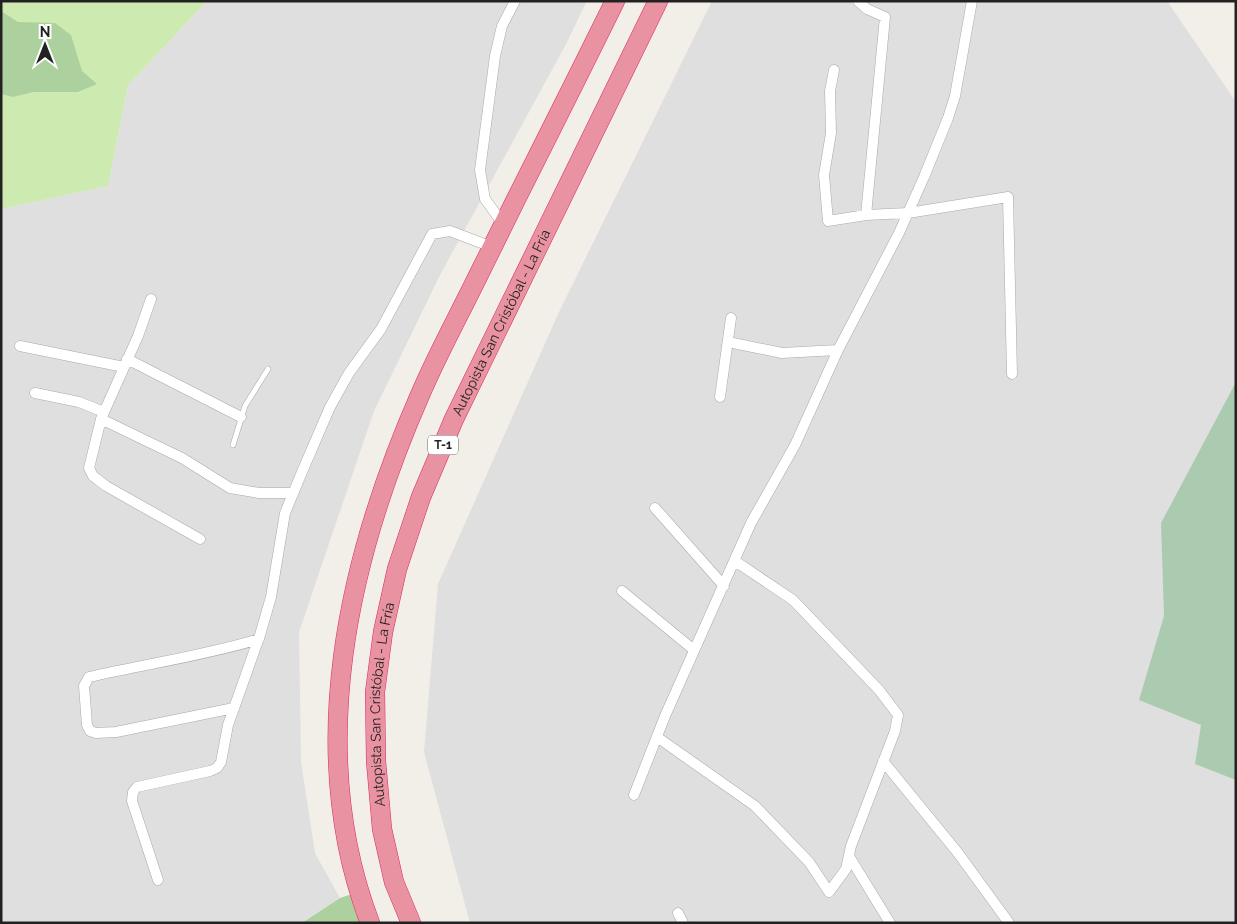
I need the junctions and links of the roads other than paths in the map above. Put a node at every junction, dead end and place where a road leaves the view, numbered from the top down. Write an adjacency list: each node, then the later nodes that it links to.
1 (515, 1): 9 (street)
2 (614, 1): 9 (highway)
3 (658, 1): 39 (highway, Autopista San Cristóbal - La Fría / T-1)
4 (858, 1): 8 (street)
5 (972, 1): 7 (street)
6 (834, 70): 8 (street)
7 (908, 213): 8 (street); 15 (street); 18 (street)
8 (866, 215)
9 (503, 224): 10 (highway)
10 (492, 247): 24 (street); 38 (highway)
11 (151, 299): 16 (street)
12 (731, 318): 13 (street)
13 (728, 342): 15 (street); 20 (street)
14 (20, 346): 16 (street)
15 (838, 350): 27 (street)
16 (126, 363): 21 (street); 22 (street)
17 (268, 369): 22 (lane)
18 (1012, 374)
19 (35, 393): 21 (street)
20 (720, 397)
21 (102, 416): 24 (street); 26 (street)
22 (242, 417): 23 (lane)
23 (233, 445)
24 (293, 493): 30 (street)
25 (655, 508): 28 (street)
26 (200, 539)
27 (736, 561): 28 (street); 34 (street)
28 (724, 586): 31 (street)
29 (622, 591): 31 (street)
30 (259, 639): 32 (street); 32 (street)
31 (694, 650): 33 (street)
32 (234, 708): 37 (street)
33 (657, 737): 35 (street); 36 (street)
34 (883, 761): 36 (street); 41 (street)
35 (634, 795)
36 (849, 856): 40 (street)
37 (158, 880)
38 (370, 923)
39 (411, 923)
40 (890, 923)
41 (1008, 923)

